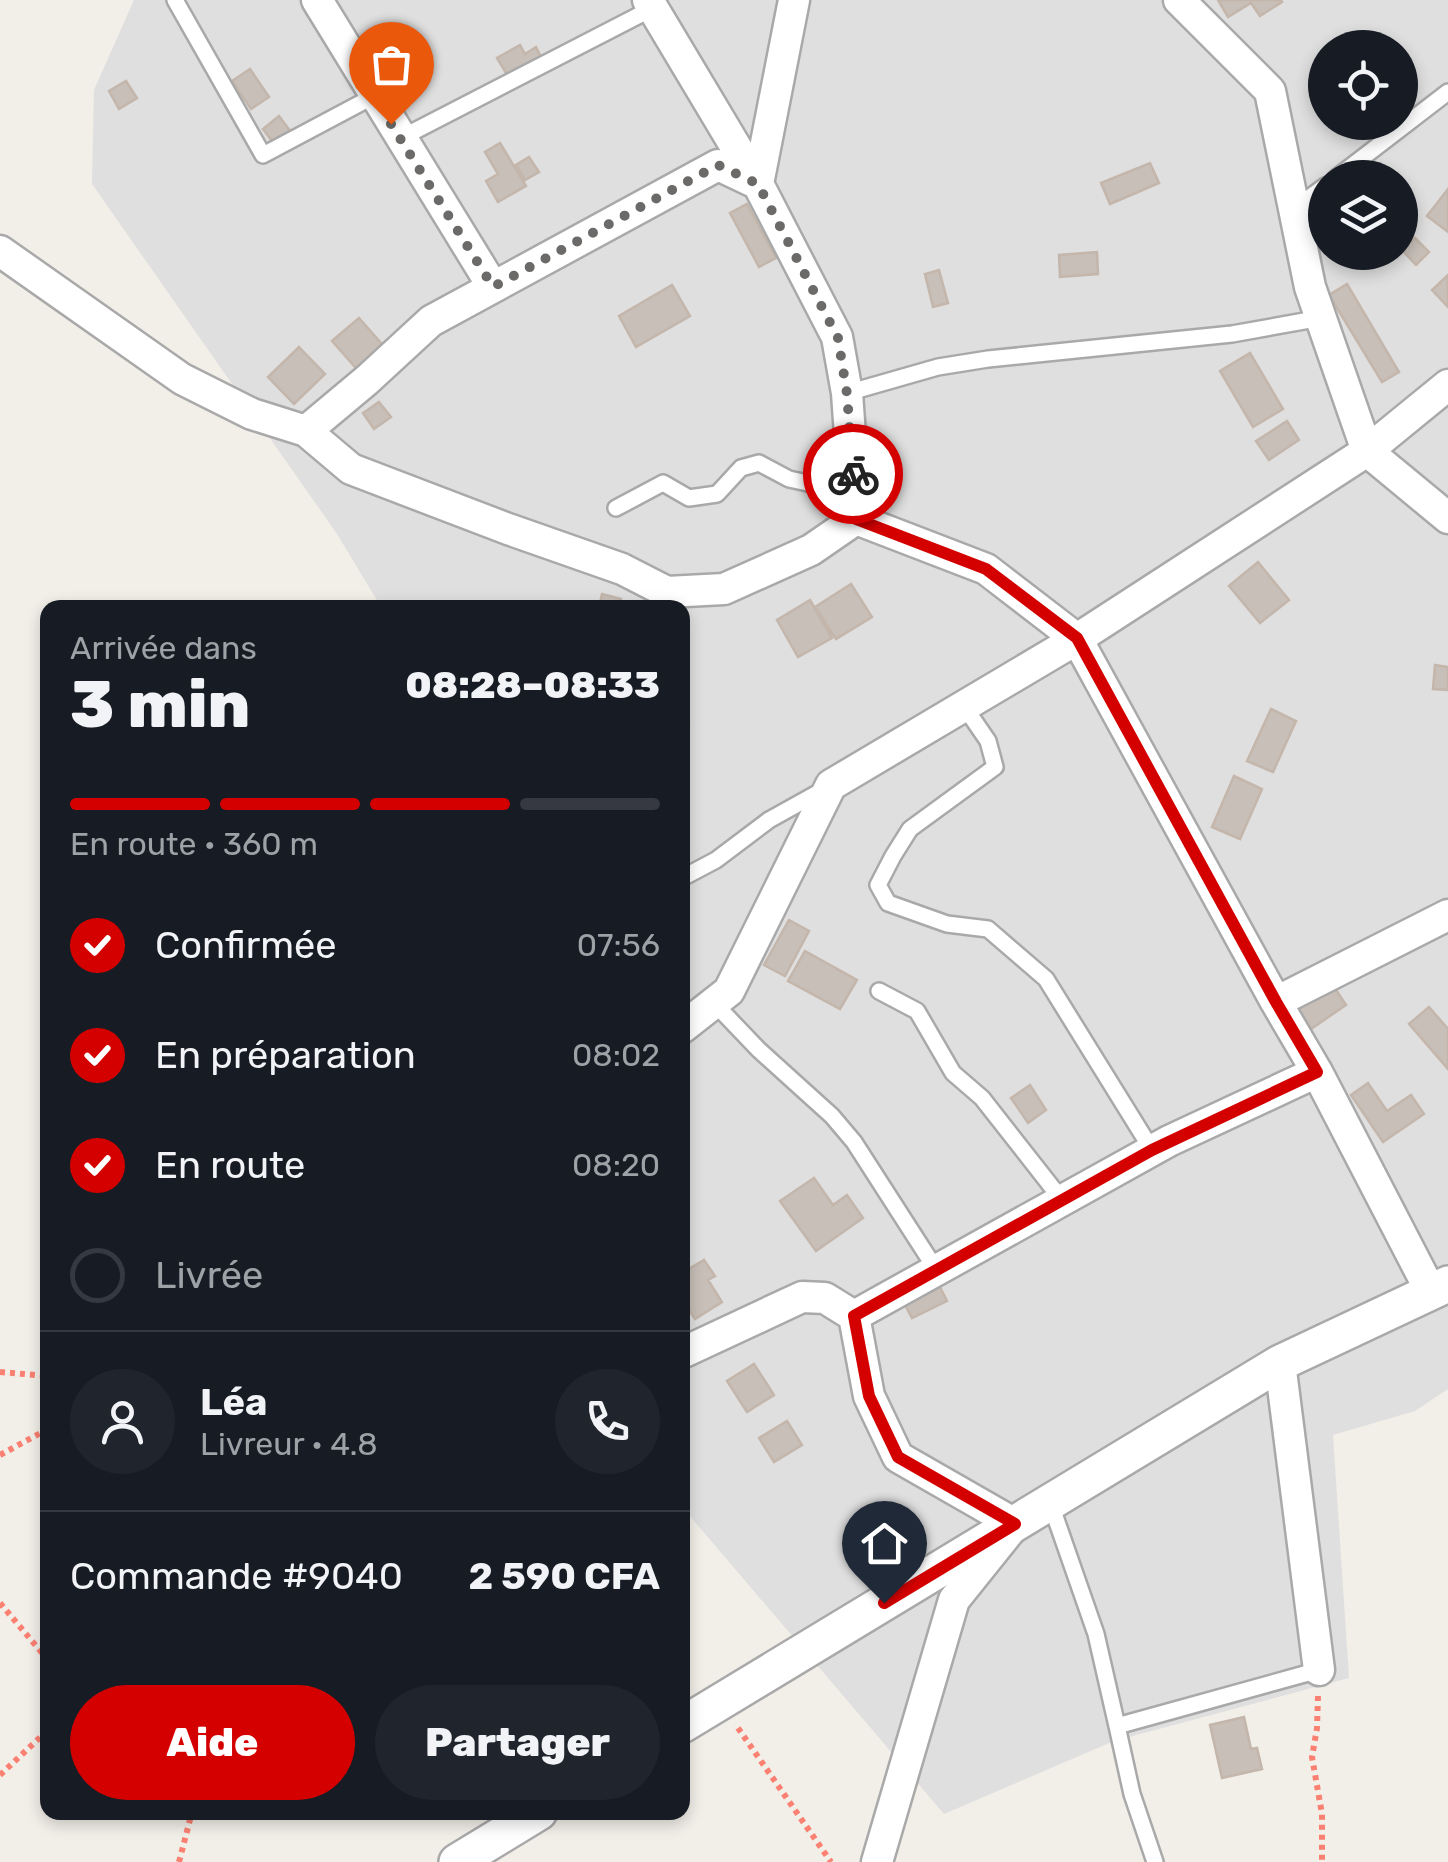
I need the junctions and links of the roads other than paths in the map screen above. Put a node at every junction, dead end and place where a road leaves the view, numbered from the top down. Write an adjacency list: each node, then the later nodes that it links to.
1 (175, 0): 7 (lane)
2 (317, 0): 7 (street)
3 (794, 0): 10 (street)
4 (1179, 0): 12 (street)
5 (650, 4): 8 (lane); 10 (street)
6 (1448, 92): 9 (lane)
7 (374, 96): 8 (street)
8 (401, 138): 14 (street)
9 (1359, 160)
10 (758, 184): 14 (street); 17 (street)
11 (1308, 199): 12 (lane)
12 (1294, 209): 15 (street)
13 (0, 251): 18 (street)
14 (493, 287): 18 (street)
15 (1321, 318): 17 (lane); 19 (street)
16 (1448, 385): 19 (street)
17 (847, 394): 20 (street)
18 (306, 431): 20 (street)
19 (1367, 451): 22 (street); 23 (street)
20 (855, 506): 21 (lane); 23 (street)
21 (616, 508)
22 (1448, 518)
23 (1077, 638): 24 (street); 29 (street)
24 (964, 706): 25 (street); 33 (lane)
25 (832, 785): 26 (lane); 30 (street)
26 (690, 874)
27 (1448, 915): 29 (street)
28 (879, 991): 34 (lane)
29 (1276, 1002): 32 (street)
30 (714, 1003): 31 (street); 35 (lane)
31 (690, 1022)
32 (1317, 1072): 33 (street); 36 (street)
33 (1152, 1150): 34 (street)
34 (1062, 1200): 35 (street)
35 (937, 1270): 37 (street)
36 (1440, 1288): 39 (street)
37 (854, 1316): 38 (street); 41 (street)
38 (690, 1349)
39 (1280, 1362): 40 (street); 42 (street)
40 (1050, 1502): 41 (street); 44 (lane)
41 (1015, 1524): 43 (street); 47 (street)
42 (1319, 1670): 44 (lane)
43 (690, 1721)
44 (1118, 1726): 48 (lane)
45 (526, 1820): 46 (street)
46 (458, 1862)
47 (877, 1862)
48 (1154, 1862)

